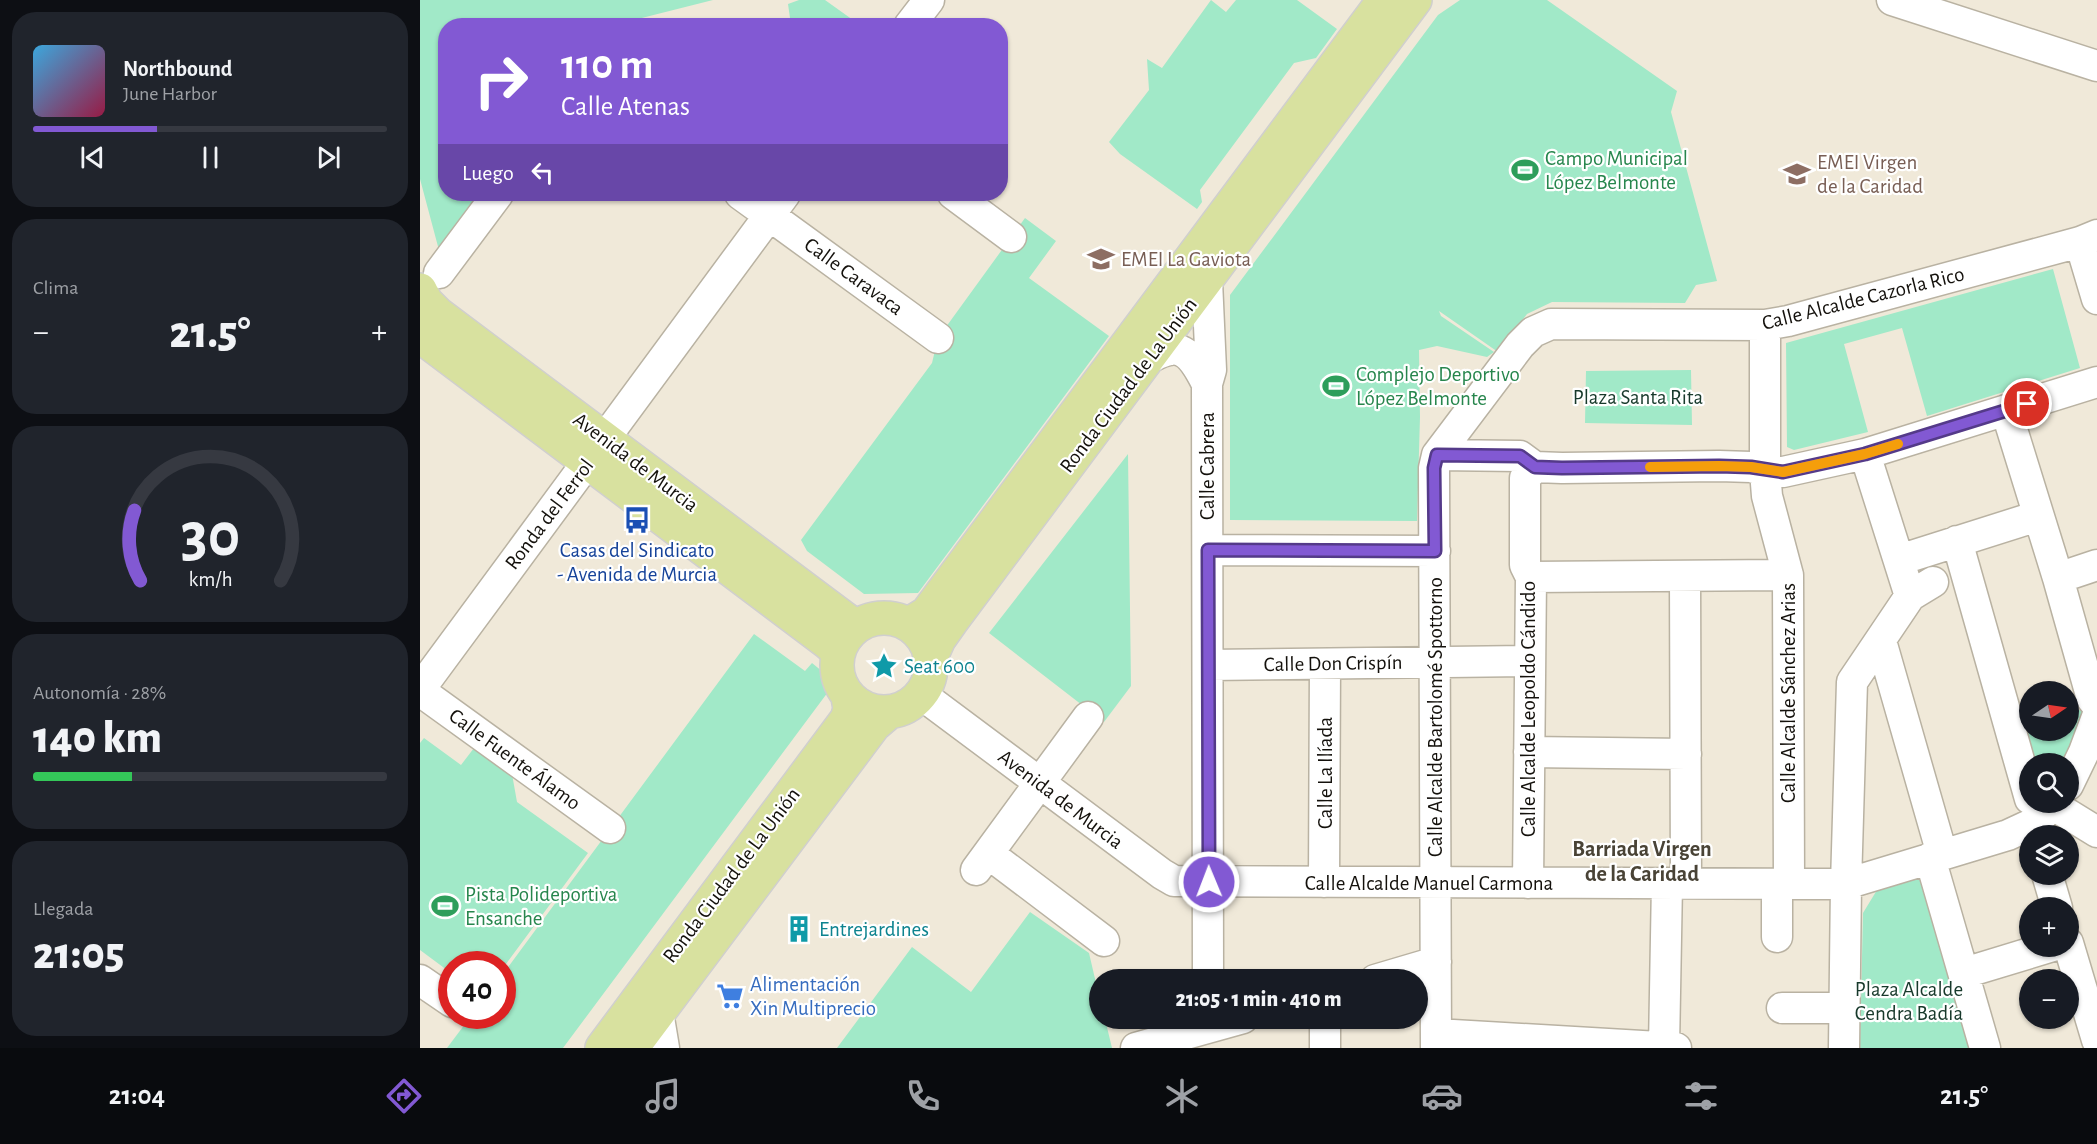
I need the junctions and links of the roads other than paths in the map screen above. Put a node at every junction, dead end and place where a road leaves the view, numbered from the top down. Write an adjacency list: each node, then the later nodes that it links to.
1 (928, 0): 5 (street)
2 (1384, 0): 37 (main road, Ronda Ciudad de La Unión)
3 (1416, 0): 12 (main road, Ronda Ciudad de La Unión)
4 (1892, 0): 6 (street)
5 (915, 18)
6 (2097, 66)
7 (493, 201): 13 (street)
8 (962, 201): 10 (street)
9 (777, 204): 17 (street, Calle Caravaca); 22 (street, Ronda del Ferrol)
10 (1011, 237)
11 (2088, 239): 14 (street); 15 (street, Calle Alcalde Cazorla Rico)
12 (1207, 281): 18 (main road, Ronda Ciudad de La Unión); 20 (street, Calle Cabrera)
13 (430, 282): 22 (main road, Avenida de Murcia)
14 (2097, 299)
15 (1765, 325): 24 (street, Calle Alcalde Cazorla Rico); 26 (street, Calle Alcalde Sánchez Arias)
16 (420, 336): 22 (main road, Avenida de Murcia)
17 (938, 338)
18 (1147, 359): 20 (street); 41 (main road, Ronda Ciudad de La Unión)
19 (2097, 382): 21 (street)
20 (1207, 384): 29 (street, Calle Cabrera)
21 (2006, 410): 23 (street); 27 (street)
22 (596, 450): 38 (main road, Avenida de Murcia); 40 (main road, Avenida de Murcia); 46 (street, Ronda del Ferrol)
23 (1865, 454): 26 (street); 31 (street)
24 (1437, 455): 25 (street); 30 (street, Calle Alcalde Bartolomé Spottorno)
25 (1527, 461): 26 (street); 34 (street, Calle Alcalde Leopoldo Cándido)
26 (1765, 471): 33 (street, Calle Alcalde Sánchez Arias)
27 (2038, 516): 28 (street); 36 (street)
28 (1957, 542): 31 (street); 54 (street)
29 (1208, 550): 30 (street); 45 (street, Calle Cabrera)
30 (1435, 551): 43 (street, Calle Alcalde Bartolomé Spottorno)
31 (1899, 560): 39 (street)
32 (2097, 565): 36 (street)
33 (1788, 575): 35 (street); 68 (street, Calle Alcalde Sánchez Arias)
34 (1532, 577): 35 (street); 42 (street, Calle Alcalde Leopoldo Cándido)
35 (1685, 577): 55 (street)
36 (2058, 578): 49 (street)
37 (909, 624): 38 (main road); 41 (main road)
38 (859, 625): 40 (main road)
39 (1881, 641): 62 (street); 69 (street)
40 (837, 654): 48 (main road)
41 (931, 657): 47 (main road)
42 (1529, 661): 43 (street, Calle Don Crispín); 53 (street, Calle Alcalde Leopoldo Cándido)
43 (1436, 662): 44 (street, Calle Don Crispín); 65 (street, Calle Alcalde Bartolomé Spottorno)
44 (1325, 664): 45 (street, Calle Don Crispín); 64 (street, Calle La Ilíada)
45 (1208, 665): 63 (street, Calle Cabrera)
46 (420, 690): 60 (street, Calle Fuente Álamo)
47 (922, 695): 50 (main road); 57 (street, Avenida de Murcia)
48 (848, 697): 50 (main road); 88 (main road, Ronda Ciudad de La Unión)
49 (2097, 705)
50 (888, 713): 82 (main road, Ronda Ciudad de La Unión)
51 (1088, 717): 57 (street)
52 (2097, 717): 56 (street)
53 (1528, 752): 55 (street); 66 (street, Calle Alcalde Leopoldo Cándido)
54 (2028, 753)
55 (1686, 754): 67 (street)
56 (2079, 759)
57 (1040, 783): 63 (street, Avenida de Murcia); 71 (street)
58 (2033, 813): 62 (street, Calle Alcalde Manuel Carmona)
59 (2063, 813): 61 (street)
60 (610, 828)
61 (2097, 832)
62 (1936, 856): 69 (street, Calle Alcalde Manuel Carmona); 77 (street)
63 (1209, 882): 64 (street, Calle Alcalde Manuel Carmona); 75 (street, Calle Cabrera)
64 (1324, 882): 65 (street, Calle Alcalde Manuel Carmona)
65 (1436, 883): 66 (street, Calle Alcalde Manuel Carmona); 74 (street, Calle Alcalde Bartolomé Spottorno)
66 (1528, 883): 67 (street, Calle Alcalde Manuel Carmona)
67 (1676, 883): 68 (street, Calle Alcalde Manuel Carmona); 87 (street)
68 (1783, 884): 69 (street, Calle Alcalde Manuel Carmona); 70 (street, Calle Alcalde Sánchez Arias)
69 (1846, 884): 81 (street)
70 (1777, 937)
71 (1104, 940)
72 (2019, 956): 77 (street)
73 (2072, 957): 86 (street)
74 (1436, 962): 76 (street); 85 (street, Calle Alcalde Bartolomé Spottorno)
75 (1208, 969)
76 (1412, 969)
77 (1964, 973): 94 (street)
78 (420, 980): 79 (street)
79 (438, 992)
80 (1782, 1008): 81 (street)
81 (1845, 1008): 93 (street)
82 (658, 1012): 89 (main road, Ronda Ciudad de La Unión); 90 (street)
83 (1325, 1029): 92 (street)
84 (1208, 1032): 91 (street)
85 (1436, 1041): 87 (street)
86 (2097, 1042): 95 (street)
87 (1670, 1047)
88 (602, 1048)
89 (632, 1048)
90 (664, 1048)
91 (1136, 1048)
92 (1325, 1048)
93 (1844, 1048)
94 (1985, 1048)
95 (2084, 1048)

